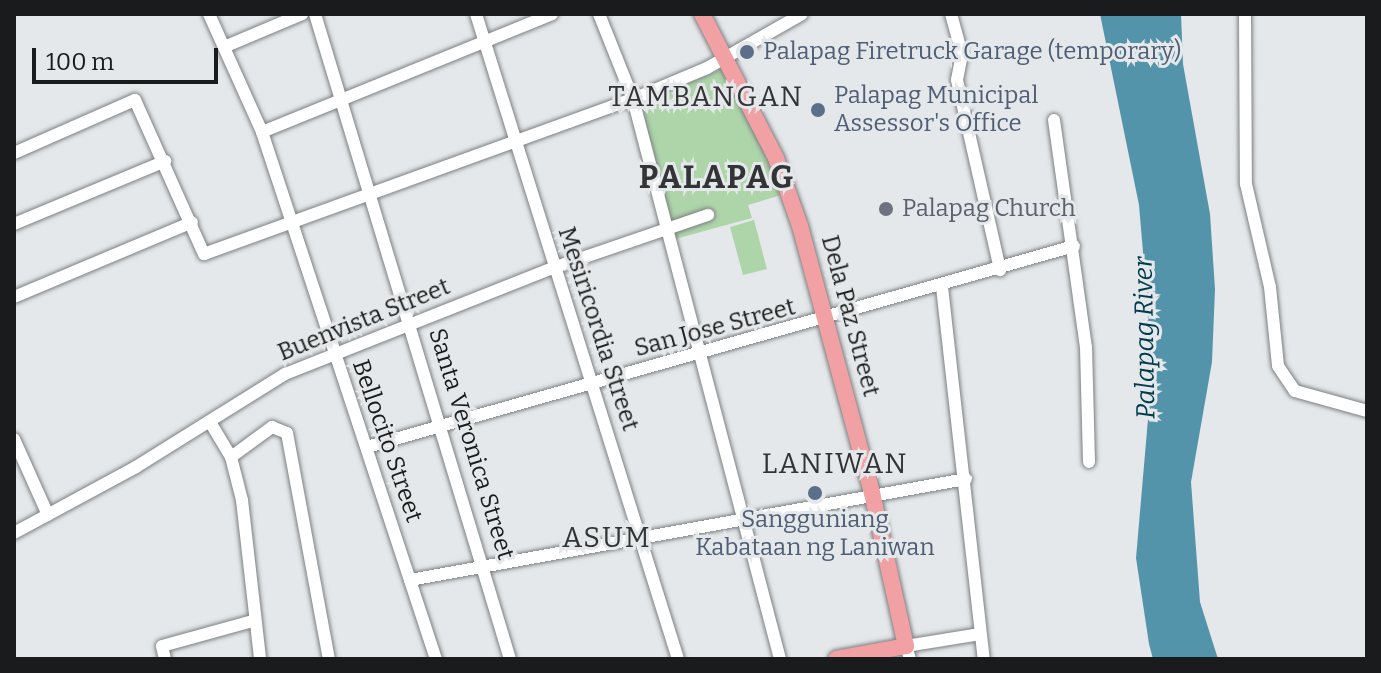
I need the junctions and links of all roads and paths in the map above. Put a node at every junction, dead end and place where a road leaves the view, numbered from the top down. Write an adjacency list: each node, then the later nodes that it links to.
1 (209, 14): 12 (street, Bellocito Street)
2 (302, 14): 12 (street)
3 (315, 14): 14 (street, Santa Veronica Street)
4 (476, 14): 11 (street, Mesiricordia Street)
5 (552, 14): 11 (street)
6 (599, 14): 15 (street)
7 (702, 14): 13 (main road, Dela Paz Street)
8 (802, 14): 13 (street)
9 (951, 14): 29 (street)
10 (1245, 14): 37 (street)
11 (485, 43): 14 (street); 18 (street, Mesiricordia Street)
12 (224, 47): 17 (street, Bellocito Street)
13 (725, 58): 15 (street); 32 (main road, Dela Paz Street)
14 (343, 99): 17 (street); 21 (street, Santa Veronica Street)
15 (633, 99): 18 (street); 26 (street)
16 (1054, 120): 27 (street)
17 (262, 132): 24 (street, Bellocito Street)
18 (515, 143): 21 (street); 28 (street, Mesiricordia Street)
19 (14, 153): 20 (street)
20 (165, 161): 23 (street); 25 (street)
21 (372, 193): 24 (street); 33 (street, Santa Veronica Street)
22 (708, 215): 26 (street, Buenvista Street)
23 (192, 222): 24 (street); 31 (street)
24 (290, 223): 34 (street, Bellocito Street)
25 (14, 224)
26 (663, 227): 28 (street, Buenvista Street); 35 (street)
27 (1074, 246): 29 (street, San Jose Street); 43 (street)
28 (553, 268): 33 (street, Buenvista Street); 36 (street, Mesiricordia Street)
29 (1000, 270): 30 (street, San Jose Street)
30 (942, 287): 32 (street, San Jose Street); 44 (street)
31 (14, 297)
32 (828, 320): 35 (street, San Jose Street); 45 (main road, Dela Paz Street)
33 (410, 324): 34 (street, Buenvista Street); 39 (street, Santa Veronica Street)
34 (334, 353): 38 (street, Buenvista Street); 41 (street, Bellocito Street)
35 (699, 354): 36 (street, San Jose Street); 47 (street)
36 (594, 384): 39 (street, San Jose Street); 49 (street, Mesiricordia Street)
37 (1367, 411)
38 (210, 422): 42 (street); 46 (street, Buenvista Street)
39 (442, 425): 41 (street, San Jose Street); 50 (street, Santa Veronica Street)
40 (14, 439): 46 (street)
41 (367, 447): 51 (street, Bellocito Street)
42 (231, 457): 52 (street); 57 (street)
43 (1089, 462)
44 (966, 479): 45 (street); 53 (street)
45 (872, 493): 47 (street); 54 (main road, Dela Paz Street)
46 (48, 515): 48 (street, Buenvista Street)
47 (743, 518): 49 (street); 61 (street)
48 (14, 533)
49 (644, 537): 50 (street); 60 (street, Mesiricordia Street)
50 (486, 566): 51 (street); 59 (street, Santa Veronica Street)
51 (410, 580): 58 (street, Bellocito Street)
52 (253, 621): 55 (street); 56 (street)
53 (980, 634): 54 (street); 63 (street)
54 (908, 653): 62 (main road)
55 (165, 659)
56 (260, 659)
57 (329, 659)
58 (436, 659)
59 (510, 659)
60 (678, 659)
61 (780, 659)
62 (836, 659)
63 (984, 659)

